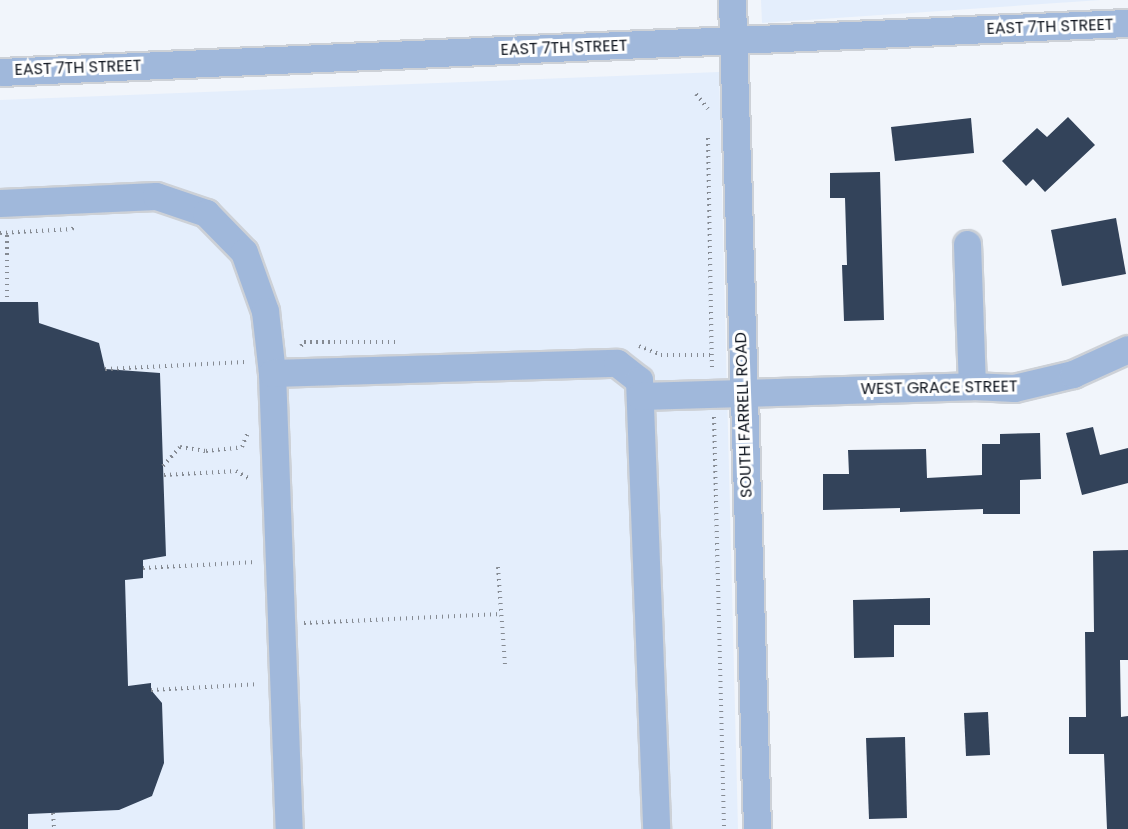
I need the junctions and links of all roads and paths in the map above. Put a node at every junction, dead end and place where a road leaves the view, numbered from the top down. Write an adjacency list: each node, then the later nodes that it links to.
1 (732, 0): 3 (street, SOUTH FARRELL ROAD)
2 (1128, 23): 3 (street, EAST 7TH STREET)
3 (733, 40): 4 (street, EAST 7TH STREET); 20 (street, SOUTH FARRELL ROAD)
4 (0, 72)
5 (696, 94): 6 (path)
6 (708, 116)
7 (708, 135): 21 (path)
8 (0, 203): 18 (street)
9 (81, 223): 11 (path)
10 (0, 233): 11 (path)
11 (7, 233): 13 (path)
12 (967, 244): 19 (street)
13 (7, 297)
14 (1128, 350): 19 (street, WEST GRACE STREET)
15 (245, 351): 16 (path)
16 (246, 362): 17 (path); 18 (path)
17 (105, 369)
18 (259, 373): 22 (street); 39 (street)
19 (972, 386): 20 (street, WEST GRACE STREET)
20 (743, 393): 21 (street, WEST GRACE STREET); 42 (street, SOUTH FARRELL ROAD)
21 (713, 394): 22 (street, WEST GRACE STREET); 41 (path)
22 (640, 396): 40 (street)
23 (248, 421): 24 (path)
24 (163, 466)
25 (164, 475): 26 (path)
26 (255, 486)
27 (257, 551): 28 (path)
28 (258, 562): 30 (path); 31 (path)
29 (498, 567): 32 (path)
30 (143, 568)
31 (258, 572)
32 (501, 614): 33 (path); 34 (path)
33 (297, 623)
34 (505, 665)
35 (152, 690): 36 (path)
36 (263, 695)
37 (53, 813): 38 (path)
38 (54, 829)
39 (290, 829)
40 (656, 829)
41 (724, 829)
42 (757, 829)

